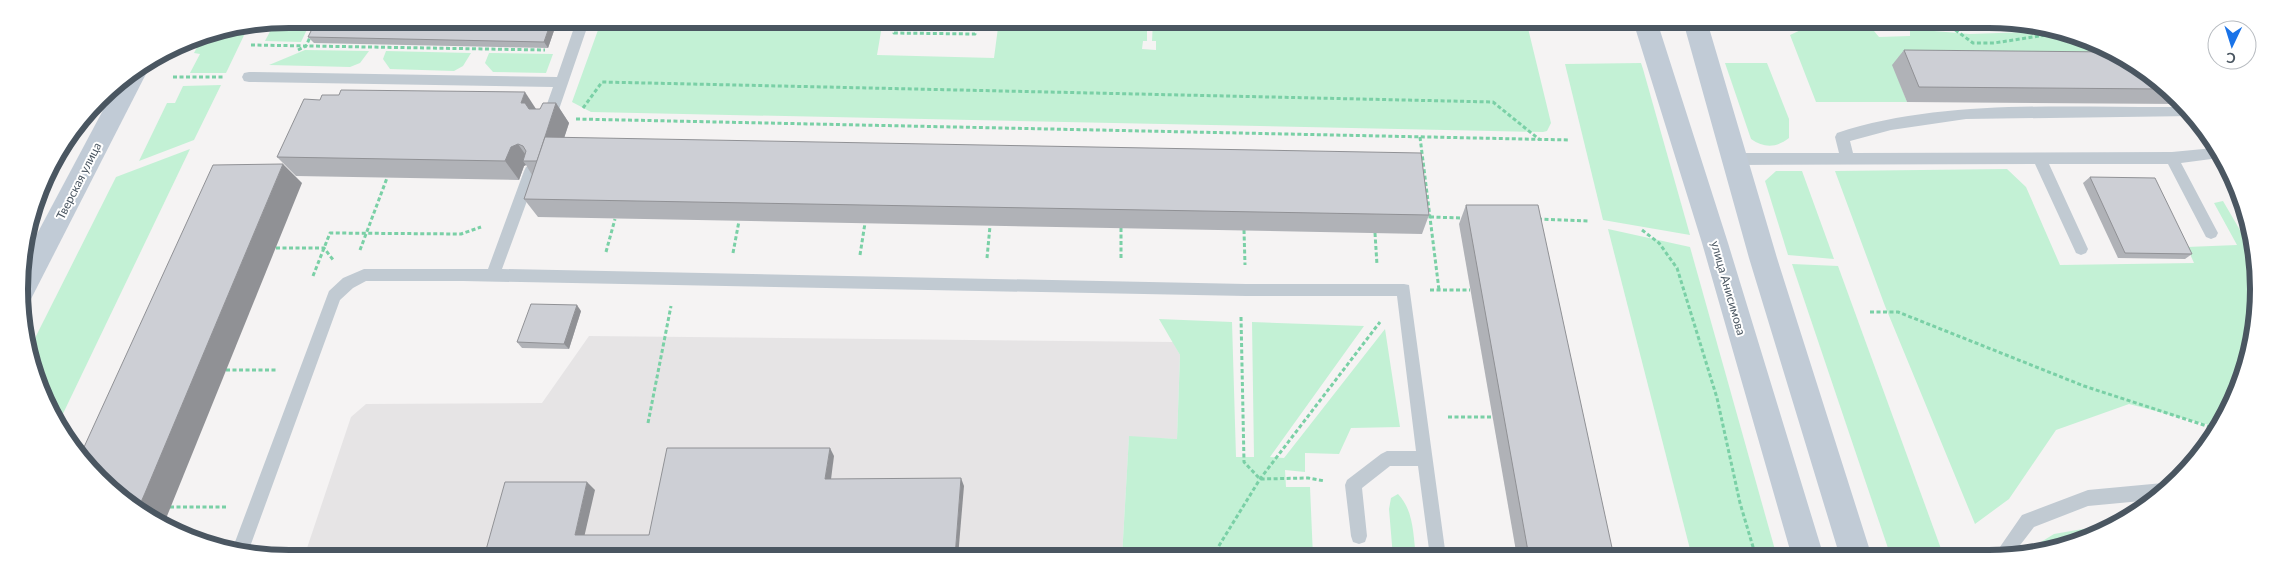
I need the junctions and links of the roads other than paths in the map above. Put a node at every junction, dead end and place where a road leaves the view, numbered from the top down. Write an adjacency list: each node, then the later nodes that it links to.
1 (581, 28): 6 (lane)
2 (1647, 28): 24 (main road, улица Анисимова)
3 (1697, 28): 11 (main road)
4 (249, 77): 6 (lane)
5 (130, 82): 18 (main road, Тверская улица)
6 (562, 82): 8 (lane)
7 (2181, 112): 12 (lane)
8 (547, 123)
9 (2211, 153): 10 (lane)
10 (2172, 158): 13 (lane); 15 (lane)
11 (1734, 159): 12 (lane); 25 (main road)
12 (1848, 159): 13 (lane)
13 (2040, 159): 16 (lane)
14 (531, 170): 17 (lane)
15 (2211, 233)
16 (2081, 249)
17 (493, 275): 19 (lane); 22 (lane)
18 (28, 278)
19 (1425, 458): 21 (lane); 23 (lane)
20 (2152, 492): 26 (lane)
21 (1358, 536)
22 (242, 546)
23 (1437, 550)
24 (1806, 550)
25 (1854, 550)
26 (2006, 550)

